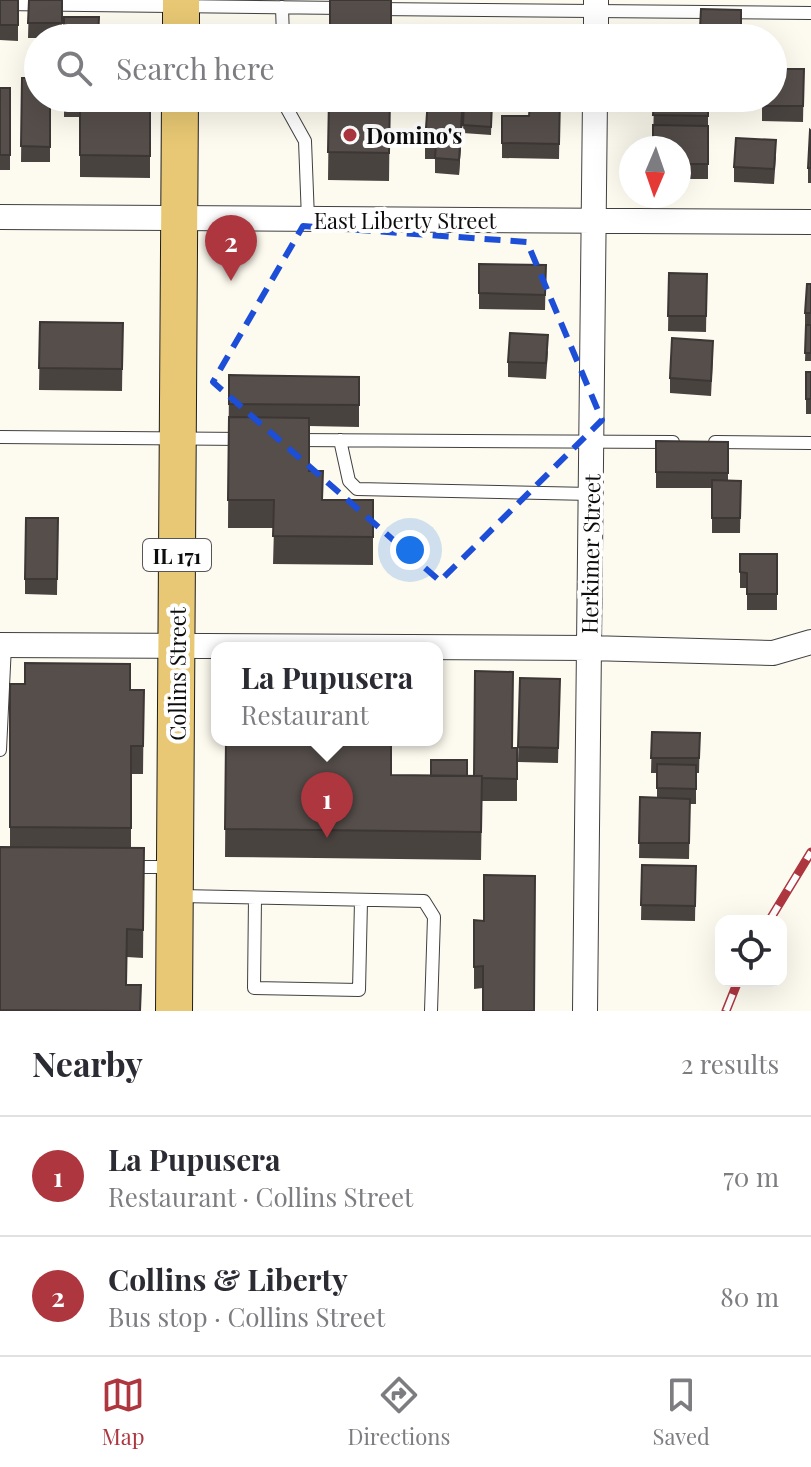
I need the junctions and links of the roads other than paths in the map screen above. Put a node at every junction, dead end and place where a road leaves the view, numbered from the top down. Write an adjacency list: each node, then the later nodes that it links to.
1 (0, 4): 5 (lane)
2 (596, 6): 3 (lane); 4 (lane)
3 (282, 7): 5 (lane); 6 (lane)
4 (811, 13)
5 (181, 15)
6 (283, 24)
7 (180, 112): 11 (main road, Collins Street / IL 171)
8 (289, 112): 12 (lane)
9 (595, 112): 13 (street, Herkimer Street)
10 (0, 217): 11 (street, East Liberty Street)
11 (180, 219): 12 (street, East Liberty Street); 16 (main road, Collins Street / IL 171)
12 (308, 219): 13 (street, East Liberty Street)
13 (594, 221): 14 (street, East Liberty Street); 20 (street, Herkimer Street)
14 (811, 222)
15 (0, 437): 16 (lane)
16 (178, 439): 17 (lane); 27 (main road, Collins Street / IL 171)
17 (252, 439)
18 (281, 440): 19 (lane)
19 (340, 440): 20 (lane); 24 (lane)
20 (591, 442): 21 (lane); 24 (street, Herkimer Street)
21 (685, 442)
22 (701, 442): 23 (lane)
23 (811, 443)
24 (591, 494): 30 (street, Herkimer Street)
25 (811, 642): 30 (street)
26 (2, 645): 27 (street); 31 (lane)
27 (177, 647): 28 (street); 33 (main road, Collins Street / IL 171)
28 (211, 647)
29 (443, 648): 30 (street)
30 (589, 648): 38 (street, Herkimer Street)
31 (0, 750)
32 (112, 867): 33 (lane)
33 (175, 881): 34 (lane); 36 (main road, Collins Street / IL 171)
34 (255, 898): 35 (lane); 35 (lane)
35 (361, 901): 37 (lane)
36 (174, 1011)
37 (431, 1011)
38 (585, 1011)

